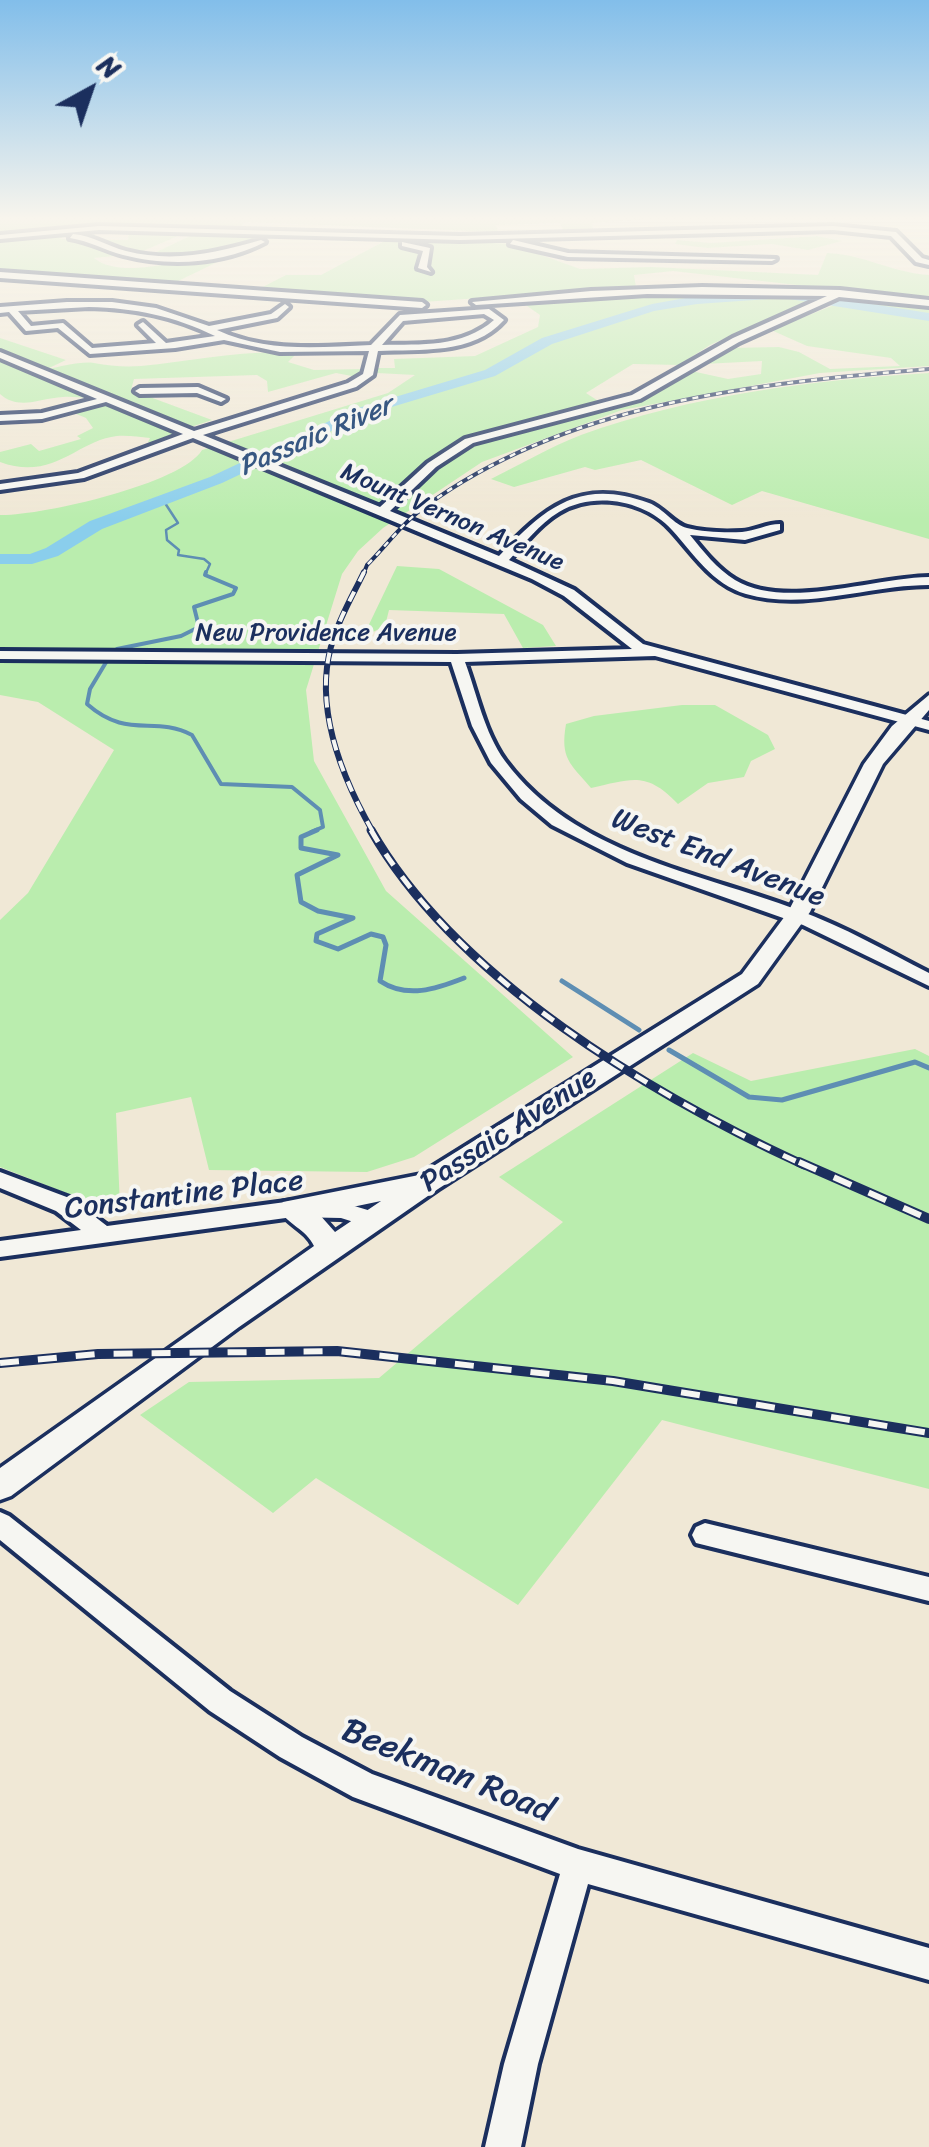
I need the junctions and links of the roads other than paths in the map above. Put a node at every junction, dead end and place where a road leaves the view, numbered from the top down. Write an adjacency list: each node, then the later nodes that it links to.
1 (18, 319): 12 (street)
2 (181, 319): 8 (street)
3 (258, 319): 8 (street)
4 (399, 319): 11 (street)
5 (497, 319): 11 (street)
6 (782, 319): 21 (street)
7 (143, 325): 10 (street)
8 (208, 329): 9 (street)
9 (223, 337): 10 (street); 11 (street)
10 (164, 346): 12 (street)
11 (374, 348): 19 (street)
12 (110, 350): 14 (street)
13 (0, 355): 16 (street, Mount Vernon Avenue)
14 (123, 363)
15 (140, 392): 17 (street)
16 (107, 399): 18 (street); 19 (street, Mount Vernon Avenue)
17 (221, 399)
18 (0, 418)
19 (193, 434): 20 (street); 21 (street, Mount Vernon Avenue)
20 (0, 487)
21 (382, 512): 24 (street, Mount Vernon Avenue)
22 (776, 527): 23 (street)
23 (679, 531): 24 (street); 25 (street)
24 (501, 561): 26 (street, Mount Vernon Avenue)
25 (929, 581)
26 (652, 652): 28 (street, New Providence Avenue); 30 (street)
27 (0, 655): 28 (street, New Providence Avenue)
28 (457, 658): 32 (street, West End Avenue)
29 (929, 700): 30 (main road, Passaic Avenue)
30 (905, 720): 31 (street); 32 (main road, Passaic Avenue)
31 (929, 726)
32 (796, 915): 33 (street, West End Avenue); 35 (main road, Passaic Avenue)
33 (929, 980)
34 (0, 1180): 38 (street)
35 (428, 1182): 36 (main road); 37 (main road, Passaic Avenue)
36 (293, 1209): 37 (street, Constantine Place); 38 (street, Constantine Place); 40 (main road)
37 (374, 1220): 40 (main road, Passaic Avenue)
38 (102, 1234): 39 (street, Constantine Place)
39 (0, 1249)
40 (330, 1252): 41 (main road, Passaic Avenue)
41 (0, 1486)
42 (0, 1524): 45 (street, Beekman Road)
43 (706, 1535): 44 (street)
44 (929, 1589)
45 (578, 1865): 46 (street, Beekman Road); 47 (street)
46 (929, 1964)
47 (502, 2147)

